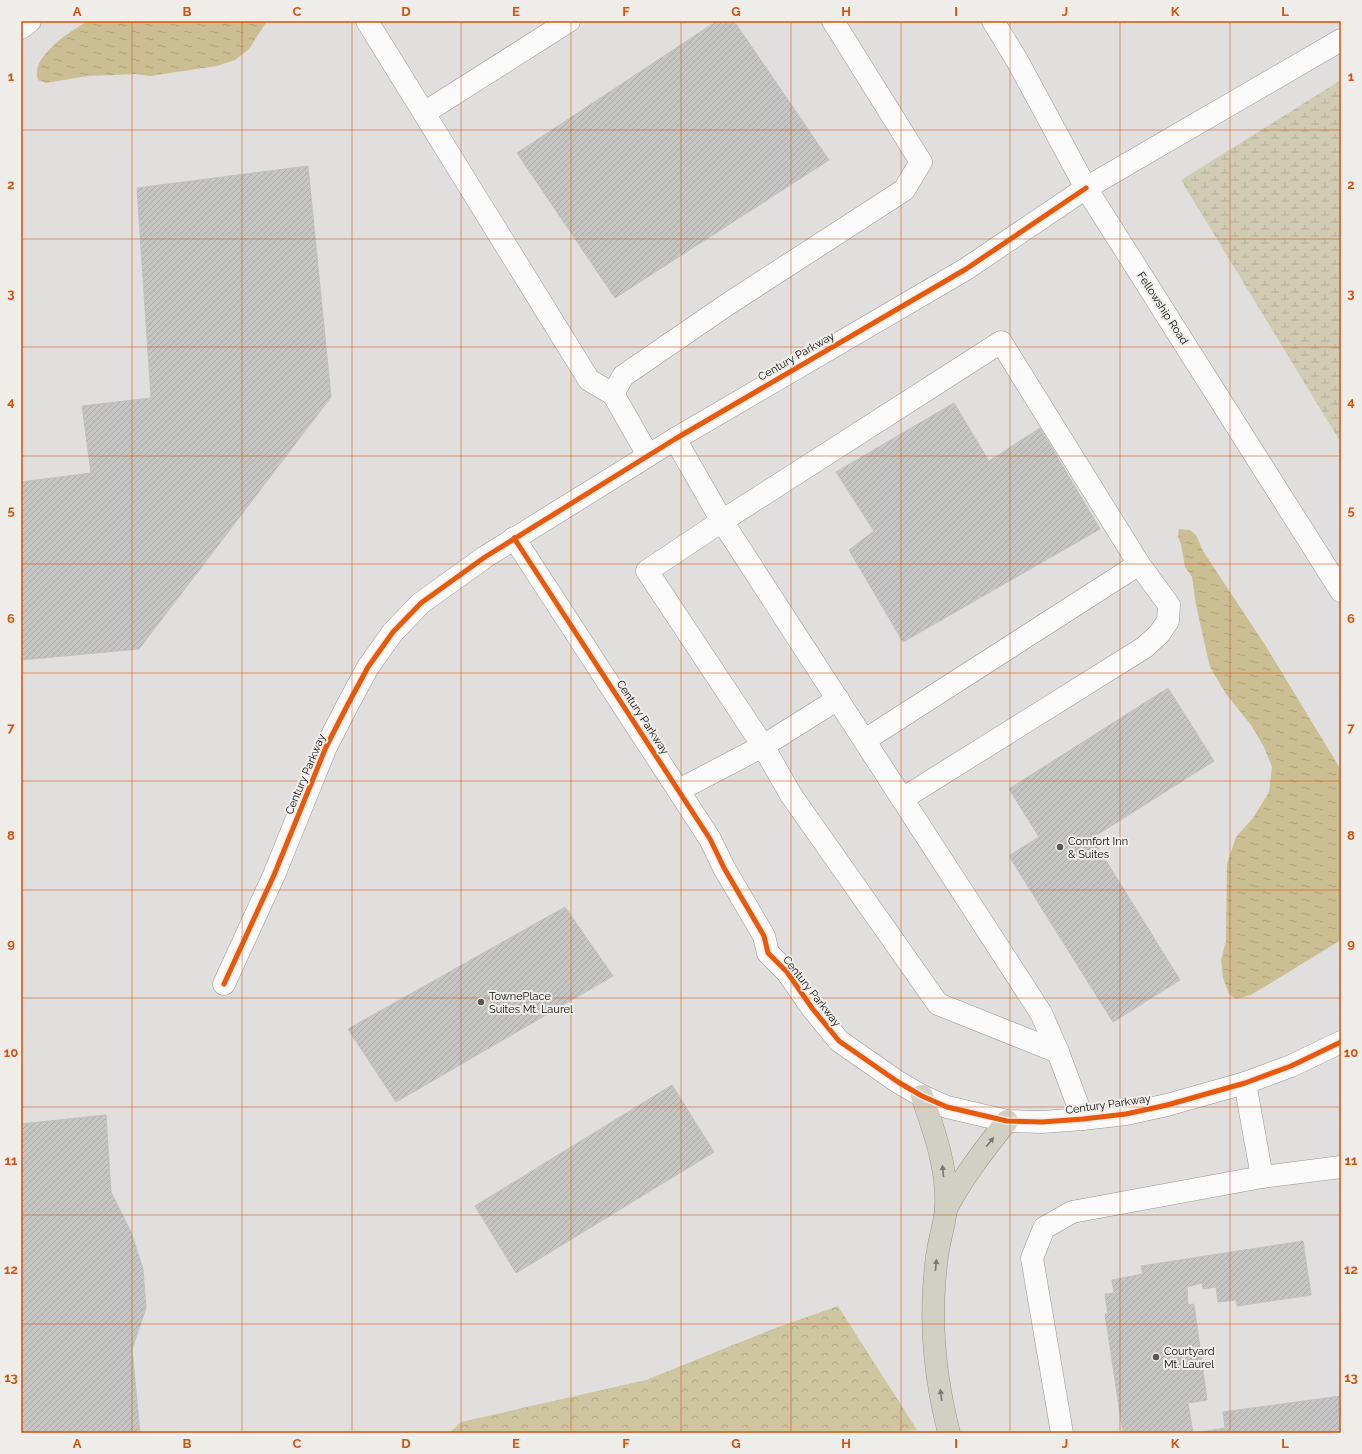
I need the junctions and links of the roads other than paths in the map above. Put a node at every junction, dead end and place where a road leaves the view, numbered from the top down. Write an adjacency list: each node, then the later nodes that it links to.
1 (30, 21): 6 (street)
2 (367, 21): 8 (street)
3 (569, 21): 8 (street)
4 (833, 21): 10 (street)
5 (993, 21): 9 (street, Fellowship Road)
6 (21, 28)
7 (1341, 40): 9 (street, Century Parkway)
8 (424, 113): 10 (street)
9 (1086, 188): 11 (street, Century Parkway); 16 (street, Fellowship Road)
10 (613, 394): 12 (street)
11 (676, 439): 12 (street, Century Parkway); 13 (street)
12 (648, 456): 14 (street, Century Parkway)
13 (722, 521): 15 (street); 17 (street); 19 (street)
14 (514, 538): 20 (street, Century Parkway); 22 (street, Century Parkway)
15 (1139, 564): 18 (street); 21 (street)
16 (1341, 591)
17 (838, 699): 18 (street); 19 (street)
18 (865, 740): 21 (street)
19 (763, 746): 20 (street); 24 (street)
20 (679, 790): 26 (street, Century Parkway)
21 (902, 799): 24 (street)
22 (224, 984)
23 (1340, 1043): 25 (street, Century Parkway)
24 (1058, 1052): 27 (street)
25 (1245, 1083): 27 (street, Century Parkway); 30 (street)
26 (922, 1096): 28 (street, Century Parkway); 31 (highway, one-way to 26)
27 (1083, 1119): 28 (street, Century Parkway)
28 (1007, 1121): 31 (highway, one-way to 28)
29 (1341, 1167): 30 (street)
30 (1262, 1177): 33 (street)
31 (946, 1209): 32 (highway, one-way to 31)
32 (949, 1433)
33 (1062, 1433)

